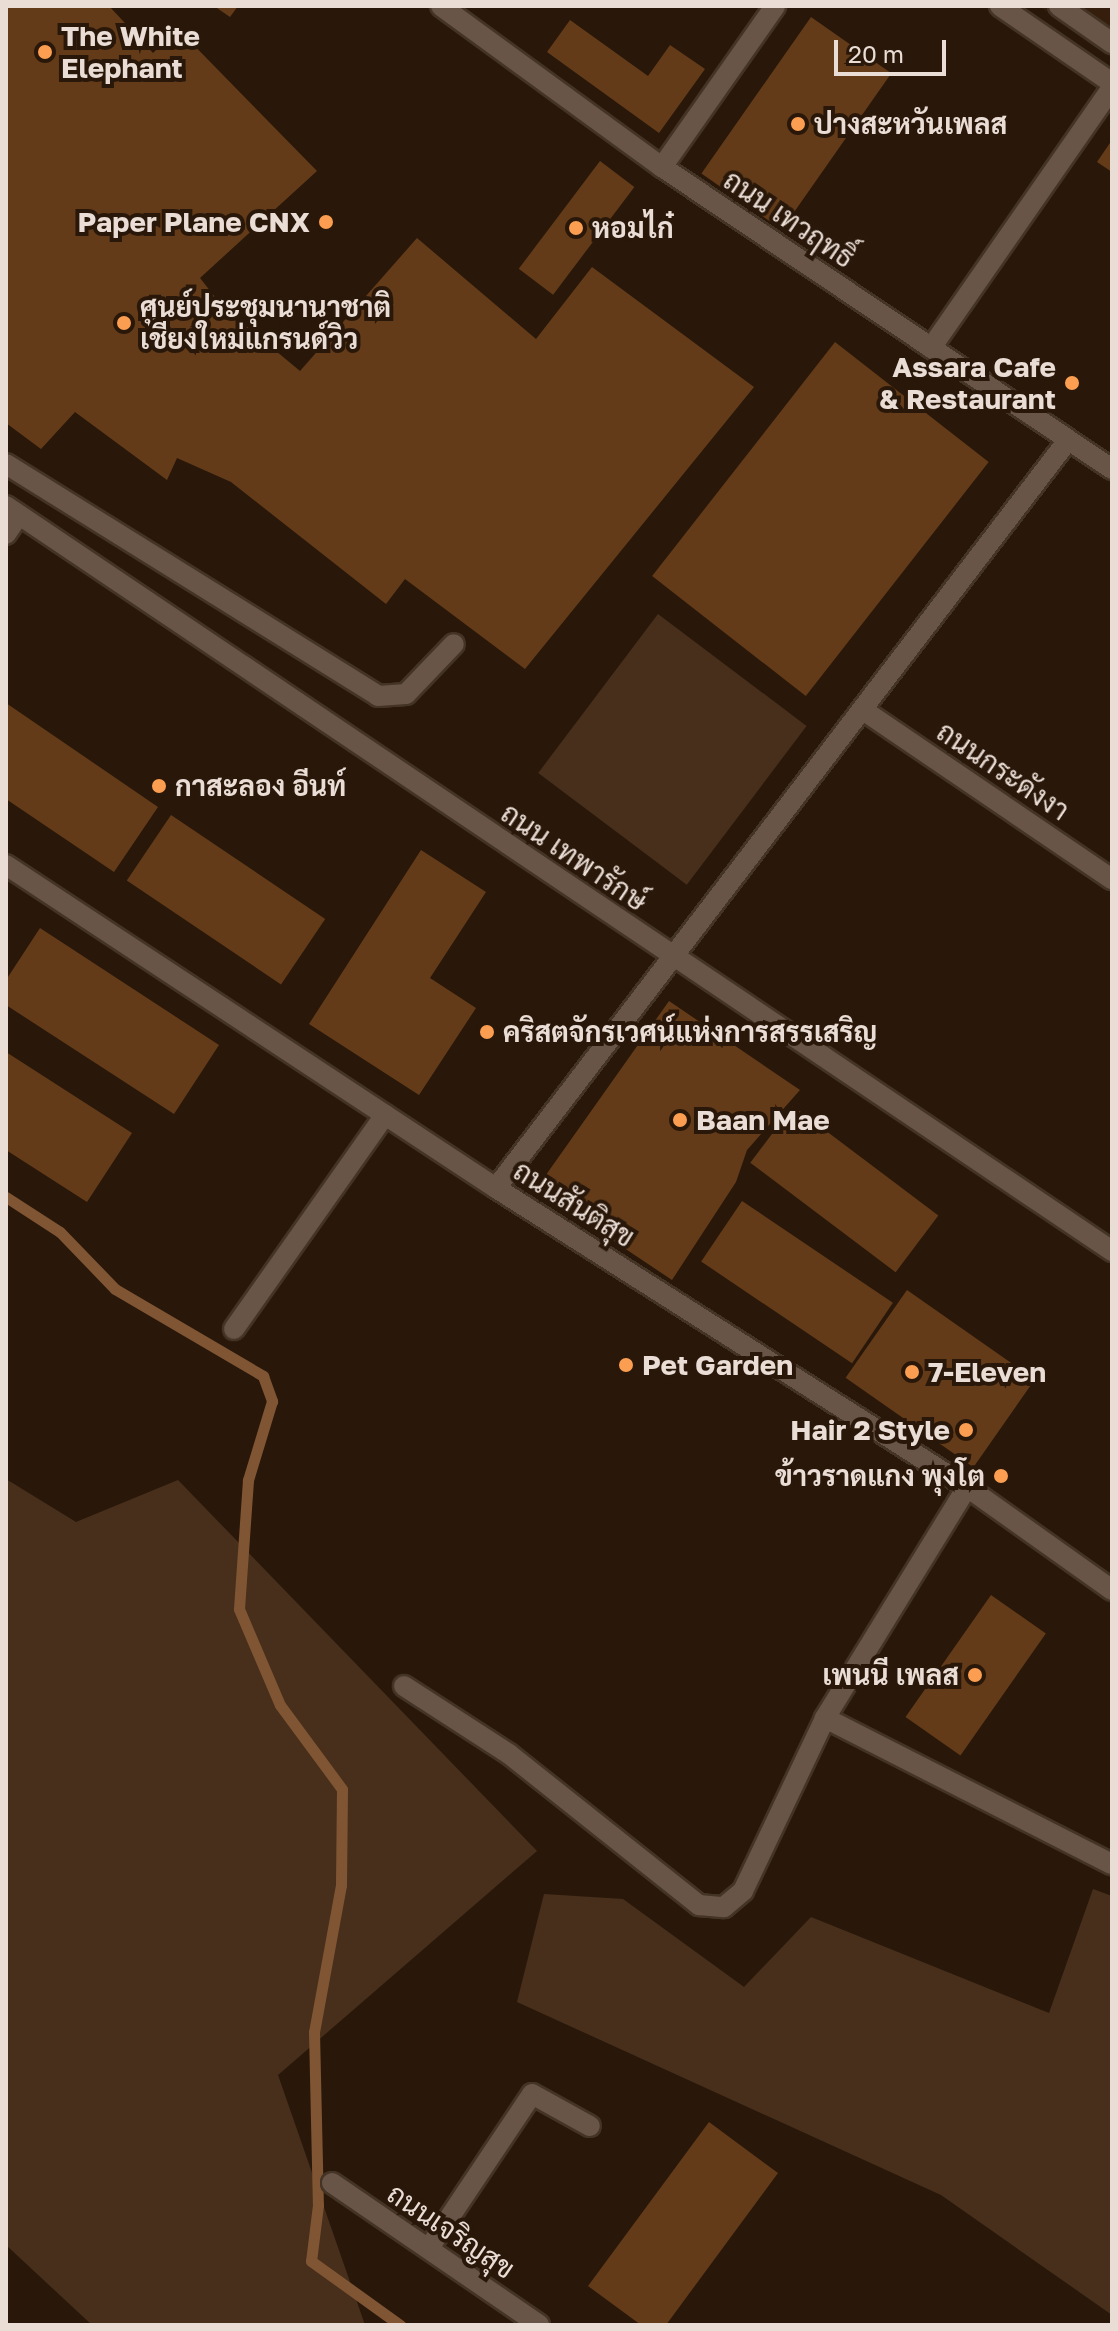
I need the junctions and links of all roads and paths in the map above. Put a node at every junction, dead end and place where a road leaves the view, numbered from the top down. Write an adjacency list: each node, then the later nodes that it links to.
1 (441, 6): 7 (street, ถนน เทวฤทธิ์)
2 (775, 6): 7 (street)
3 (1000, 6): 6 (street)
4 (1059, 6): 5 (street)
5 (1112, 43)
6 (1112, 85): 8 (street)
7 (662, 167): 8 (street, ถนน เทวฤทธิ์)
8 (931, 348): 9 (street, ถนน เทวฤทธิ์)
9 (1068, 440): 11 (street, ถนน เทวฤทธิ์); 15 (street)
10 (6, 464): 14 (street)
11 (1112, 469)
12 (13, 511): 13 (street); 18 (street, ถนน เทพารักษ์)
13 (6, 534)
14 (454, 644)
15 (863, 710): 17 (street, ถนนกระดังงา); 18 (street)
16 (6, 865): 19 (street, ถนนสันติสุข)
17 (1112, 879)
18 (674, 958): 20 (street); 21 (street, ถนน เทพารักษ์)
19 (385, 1115): 20 (street, ถนนสันติสุข); 22 (street)
20 (496, 1188): 23 (street, ถนนสันติสุข)
21 (1112, 1251)
22 (234, 1329)
23 (967, 1487): 24 (street, ถนนสันติสุข); 26 (street)
24 (1112, 1590)
25 (404, 1686): 26 (street)
26 (825, 1718): 27 (street)
27 (1112, 1864)
28 (590, 2126): 30 (street)
29 (332, 2183): 30 (street, ถนนเจริญสุข)
30 (429, 2248): 31 (street, ถนนเจริญสุข)
31 (539, 2325)

